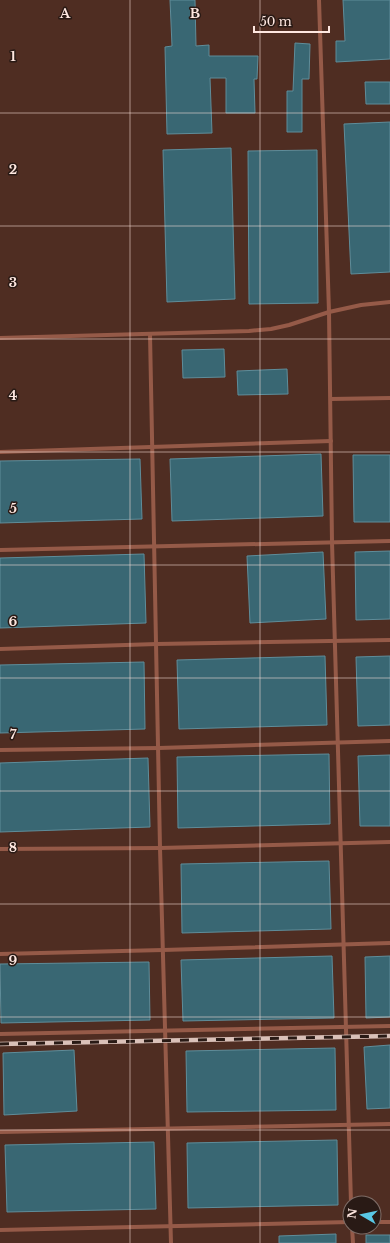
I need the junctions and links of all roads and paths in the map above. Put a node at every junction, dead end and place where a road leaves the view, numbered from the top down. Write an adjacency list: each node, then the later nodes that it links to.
1 (319, 0): 3 (lane)
2 (390, 302): 3 (lane)
3 (329, 312): 4 (lane); 7 (lane)
4 (150, 334): 5 (lane); 9 (lane)
5 (0, 338)
6 (390, 398): 7 (lane)
7 (331, 400): 8 (lane)
8 (332, 441): 9 (lane); 12 (lane)
9 (152, 447): 10 (lane); 13 (lane)
10 (0, 452)
11 (390, 541): 12 (lane)
12 (332, 542): 13 (lane); 16 (lane)
13 (154, 547): 14 (lane); 17 (lane)
14 (0, 550)
15 (390, 640): 16 (lane)
16 (335, 642): 17 (lane); 20 (lane)
17 (157, 644): 18 (lane); 21 (lane)
18 (0, 649)
19 (390, 741): 20 (lane)
20 (338, 742): 21 (lane); 24 (lane)
21 (159, 748): 22 (lane); 25 (lane)
22 (0, 750)
23 (390, 842): 24 (lane)
24 (341, 843): 25 (lane); 28 (lane)
25 (160, 848): 26 (lane); 29 (lane)
26 (0, 849)
27 (390, 943): 28 (lane)
28 (344, 944): 29 (lane); 32 (lane)
29 (163, 950): 30 (lane); 33 (lane)
30 (0, 954)
31 (390, 1026): 32 (lane)
32 (346, 1027): 33 (lane); 35 (lane)
33 (165, 1030): 34 (lane); 37 (lane)
34 (0, 1034)
35 (349, 1124): 36 (lane); 37 (lane); 39 (lane)
36 (390, 1124)
37 (168, 1129): 38 (lane); 41 (lane)
38 (0, 1132)
39 (352, 1195)
40 (342, 1222): 41 (lane)
41 (170, 1226): 42 (lane); 43 (lane)
42 (0, 1230)
43 (171, 1243)

